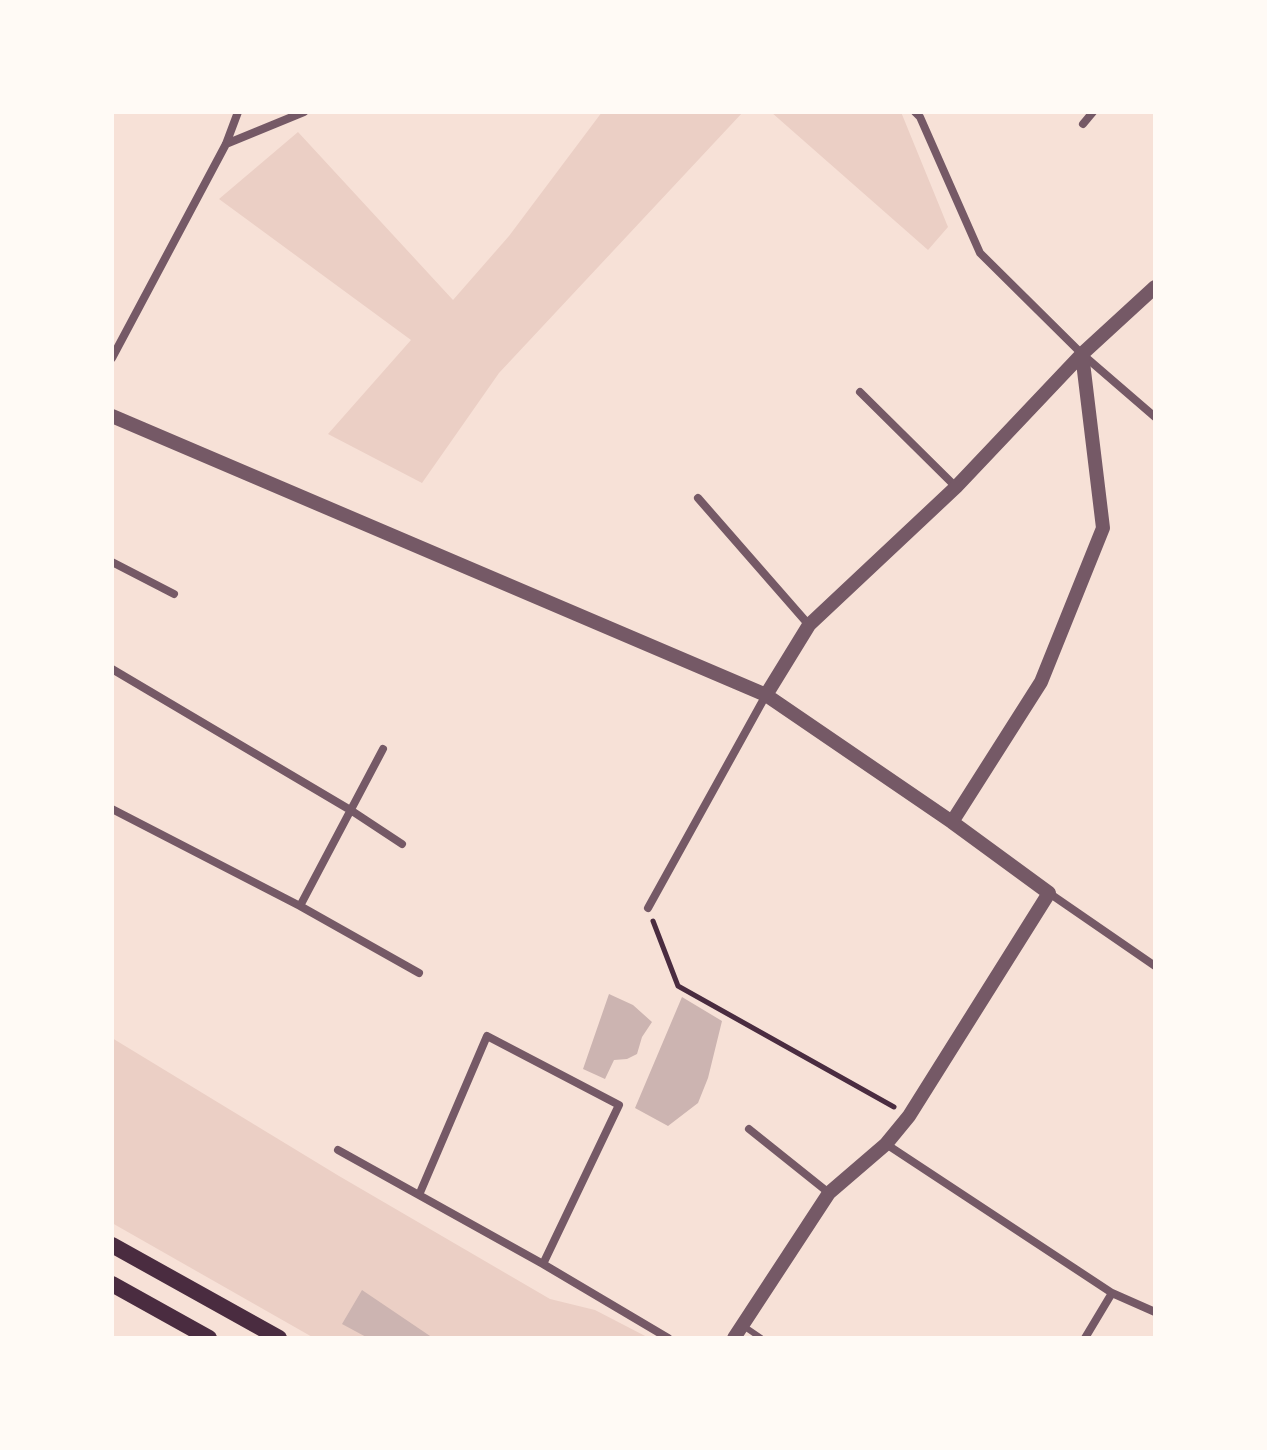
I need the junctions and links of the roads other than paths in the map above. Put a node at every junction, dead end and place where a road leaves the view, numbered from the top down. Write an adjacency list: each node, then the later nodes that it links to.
1 (238, 112): 6 (street)
2 (304, 112): 6 (street)
3 (1093, 112): 5 (street)
4 (917, 114): 8 (street)
5 (1083, 124)
6 (226, 144): 9 (street)
7 (1155, 287): 8 (street)
8 (1082, 354): 12 (street); 13 (street); 23 (street)
9 (112, 358)
10 (860, 392): 13 (street)
11 (112, 416): 19 (street)
12 (1155, 417)
13 (956, 487): 17 (street)
14 (698, 498): 17 (street)
15 (112, 562): 16 (street)
16 (174, 594)
17 (809, 625): 19 (street)
18 (112, 669): 22 (street)
19 (766, 695): 23 (street); 27 (street)
20 (383, 749): 22 (street)
21 (112, 809): 26 (street)
22 (352, 811): 24 (street); 26 (street)
23 (952, 822): 25 (street)
24 (402, 844)
25 (1049, 893): 28 (street); 31 (street)
26 (300, 906): 29 (street)
27 (648, 908)
28 (1155, 966)
29 (419, 973)
30 (749, 1129): 33 (street)
31 (886, 1144): 33 (street); 38 (street)
32 (338, 1150): 34 (street)
33 (829, 1193): 40 (street)
34 (419, 1195): 36 (street); 36 (street)
35 (112, 1245): 42 (main road)
36 (543, 1264): 43 (street)
37 (112, 1284): 41 (main road)
38 (1112, 1293): 39 (street); 45 (street)
39 (1155, 1312)
40 (738, 1332): 44 (lane)
41 (209, 1338)
42 (279, 1338)
43 (668, 1338)
44 (761, 1338)
45 (1085, 1338)

